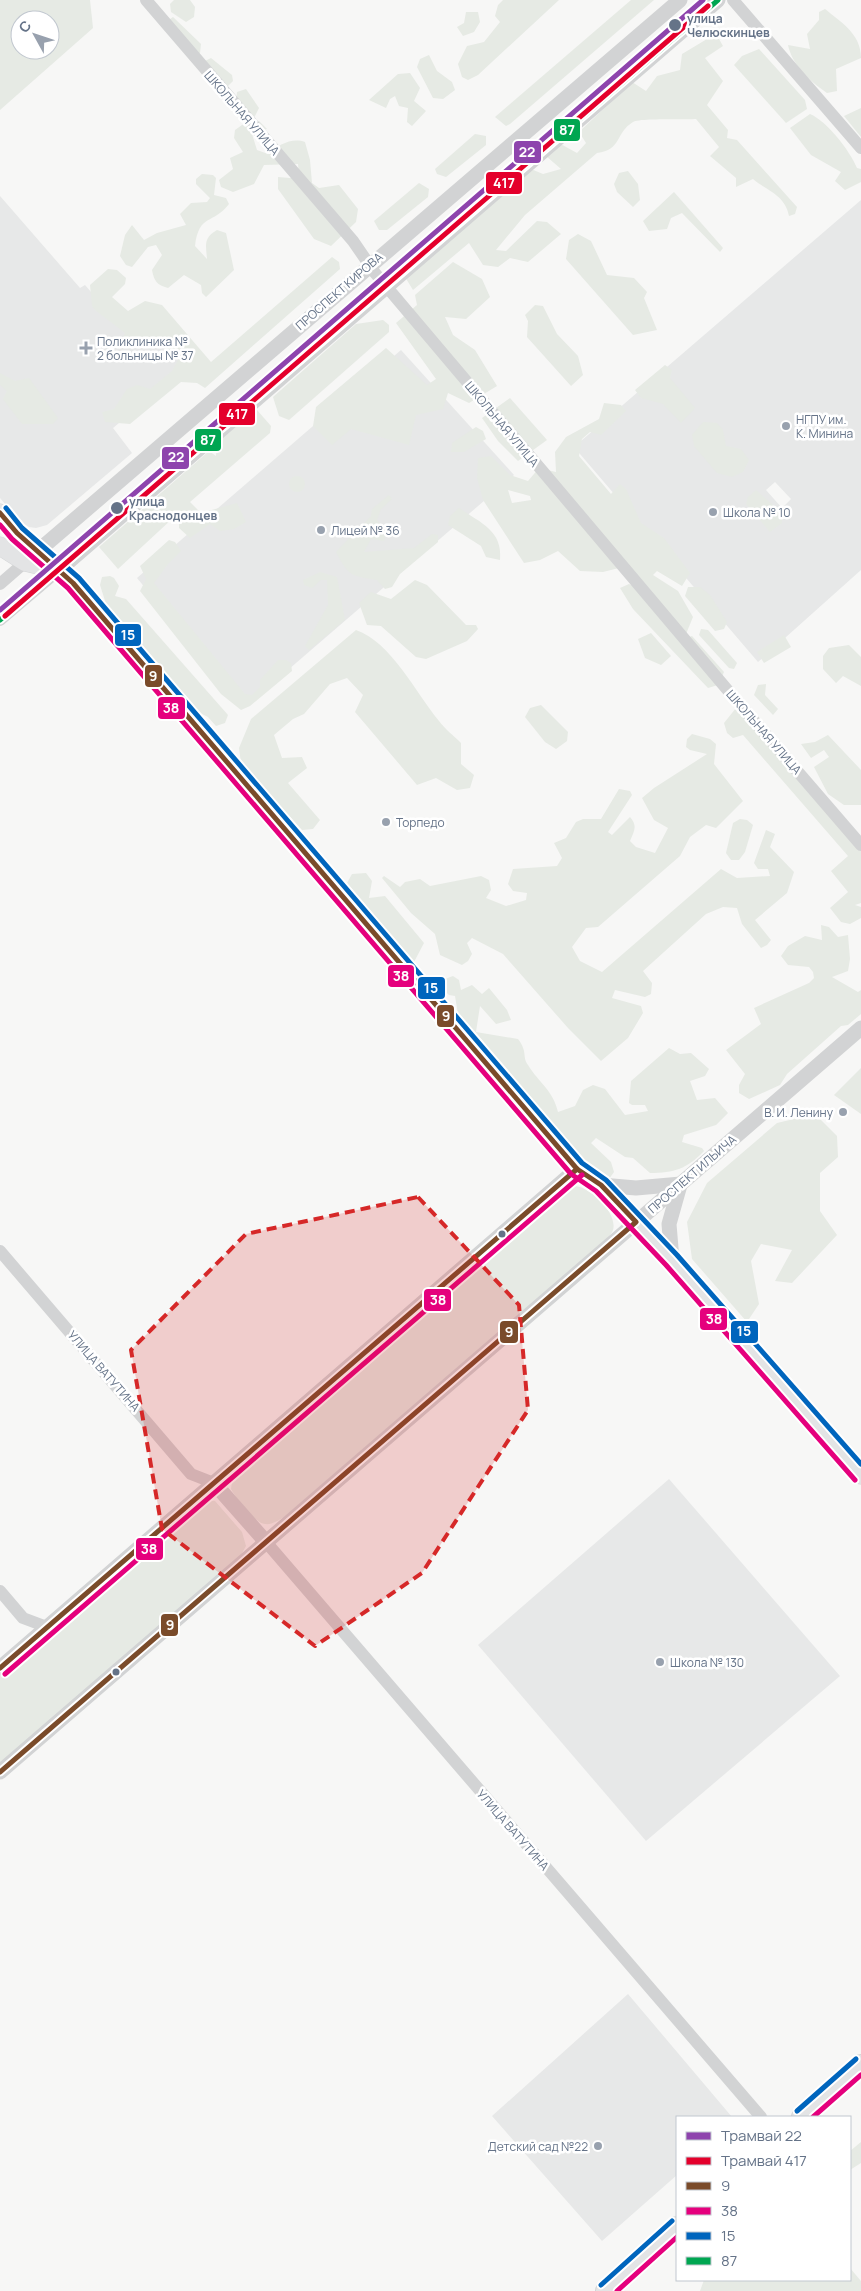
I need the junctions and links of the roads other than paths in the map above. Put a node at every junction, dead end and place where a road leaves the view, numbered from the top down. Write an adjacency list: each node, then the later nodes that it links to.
1 (146, 0): 6 (street, ШКОЛЬНАЯ УЛИЦА)
2 (680, 0): 6 (street, ПРОСПЕКТ КИРОВА)
3 (718, 0): 7 (street)
4 (733, 0): 5 (street)
5 (861, 148)
6 (370, 265): 7 (street, ШКОЛЬНАЯ УЛИЦА); 10 (street, ПРОСПЕКТ КИРОВА)
7 (386, 286): 12 (street); 15 (street, ШКОЛЬНАЯ УЛИЦА)
8 (0, 513): 10 (main road)
9 (0, 546): 11 (main road)
10 (38, 550): 11 (street, ПРОСПЕКТ КИРОВА); 12 (main road)
11 (25, 562): 12 (main road); 13 (street, ПРОСПЕКТ КИРОВА)
12 (59, 570): 14 (street); 17 (main road)
13 (0, 584)
14 (0, 620)
15 (861, 844)
16 (861, 1028): 18 (street, ПРОСПЕКТ ИЛЬИЧА)
17 (577, 1168): 19 (main road); 24 (street)
18 (680, 1184): 19 (street); 20 (street, ПРОСПЕКТ ИЛЬИЧА); 22 (street)
19 (601, 1185): 20 (main road)
20 (636, 1222): 22 (main road); 25 (street, ПРОСПЕКТ ИЛЬИЧА)
21 (0, 1251): 24 (street, УЛИЦА ВАТУТИНА)
22 (672, 1260): 23 (main road)
23 (861, 1475)
24 (214, 1483): 25 (street); 27 (street)
25 (266, 1542): 29 (street, ПРОСПЕКТ ИЛЬИЧА); 31 (street, УЛИЦА ВАТУТИНА)
26 (0, 1591): 27 (street)
27 (47, 1627): 28 (street)
28 (0, 1668)
29 (0, 1772)
30 (861, 2065): 32 (main road)
31 (760, 2116)
32 (803, 2116)
33 (676, 2229): 34 (main road)
34 (606, 2291)

